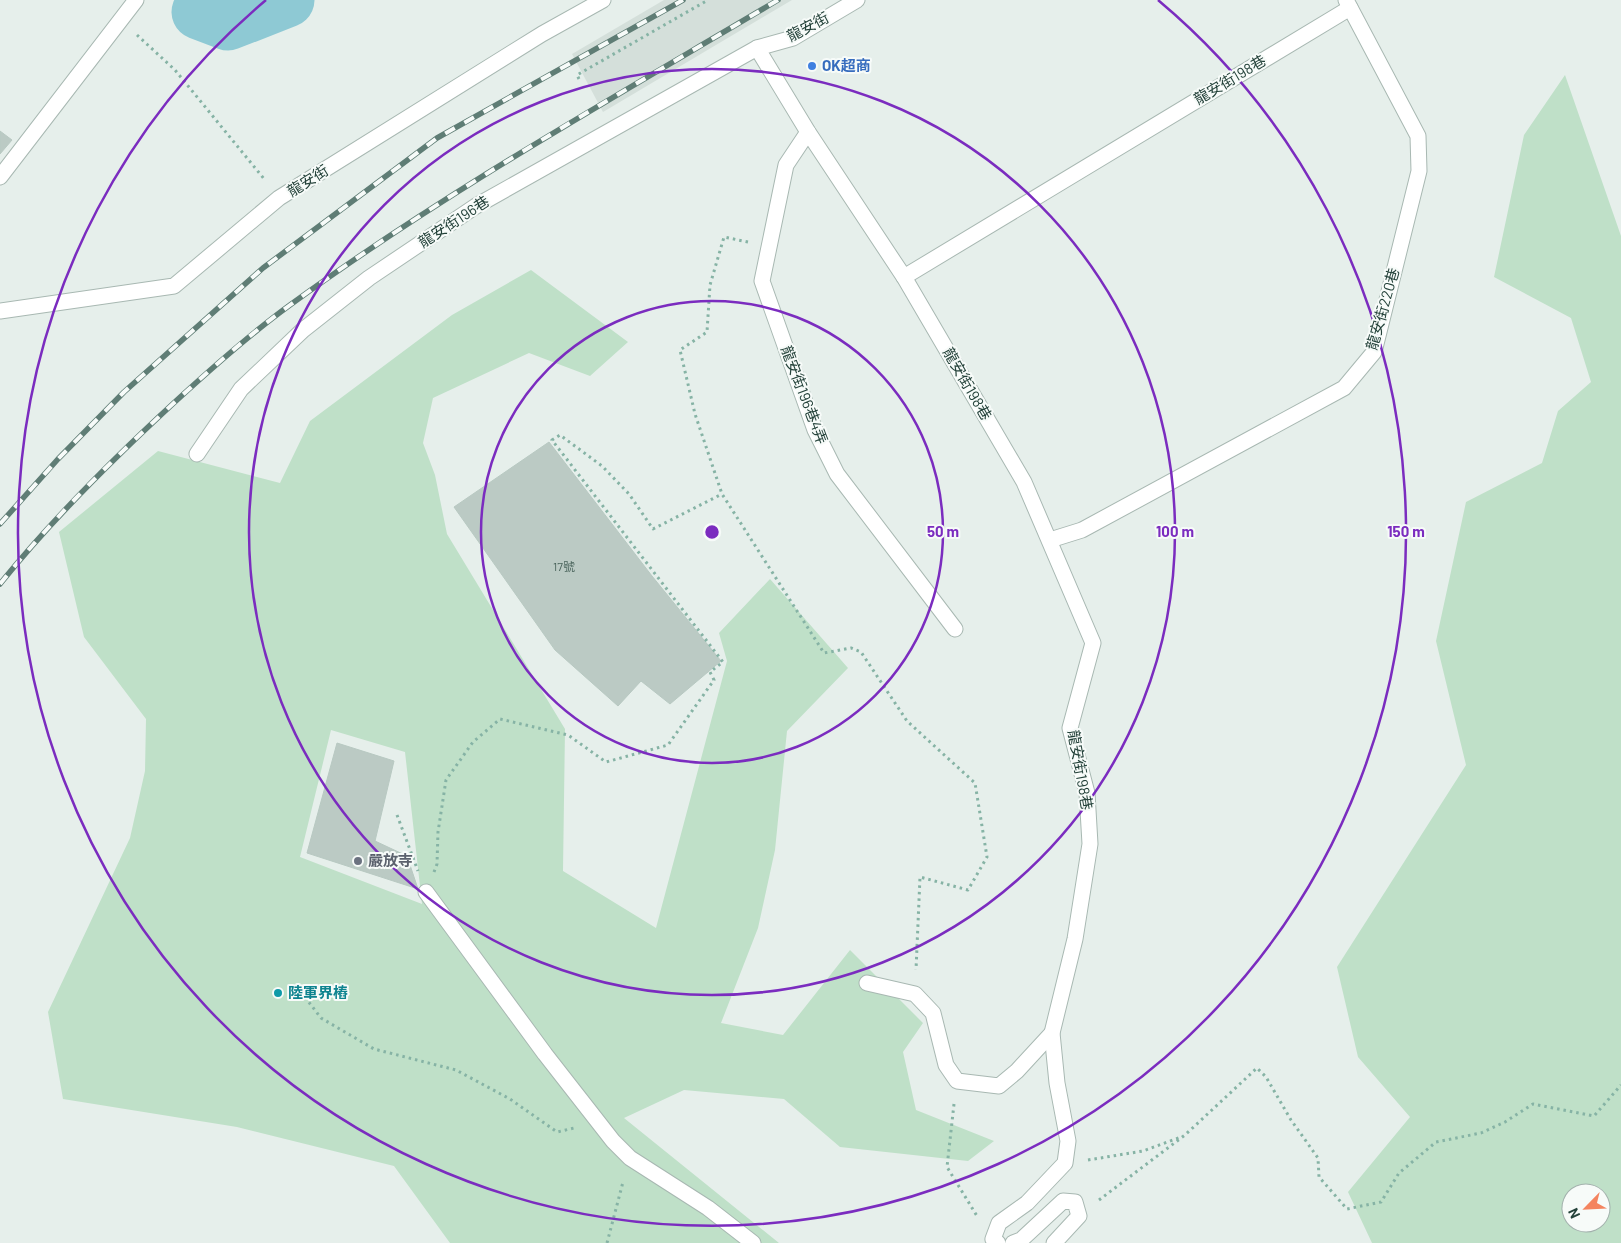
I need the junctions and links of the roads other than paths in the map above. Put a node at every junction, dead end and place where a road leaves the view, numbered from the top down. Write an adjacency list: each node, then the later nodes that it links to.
1 (136, 0): 7 (lane)
2 (603, 0): 9 (lane, 龍安街)
3 (857, 0): 5 (lane, 龍安街)
4 (1348, 4): 8 (lane, 龍安街198巷); 11 (lane, 龍安街220巷)
5 (757, 48): 6 (lane, 龍安街198巷); 10 (lane, 龍安街196巷)
6 (808, 132): 8 (lane, 龍安街198巷); 12 (lane, 龍安街196巷4弄)
7 (0, 177)
8 (904, 277): 11 (lane, 龍安街198巷)
9 (0, 311)
10 (197, 454)
11 (1050, 540): 15 (lane, 龍安街198巷)
12 (955, 629)
13 (426, 892): 17 (lane)
14 (868, 983): 15 (lane)
15 (1052, 1032): 16 (lane, 龍安街198巷)
16 (995, 1241)
17 (753, 1243)
18 (1013, 1243): 19 (lane)
19 (1054, 1243)

